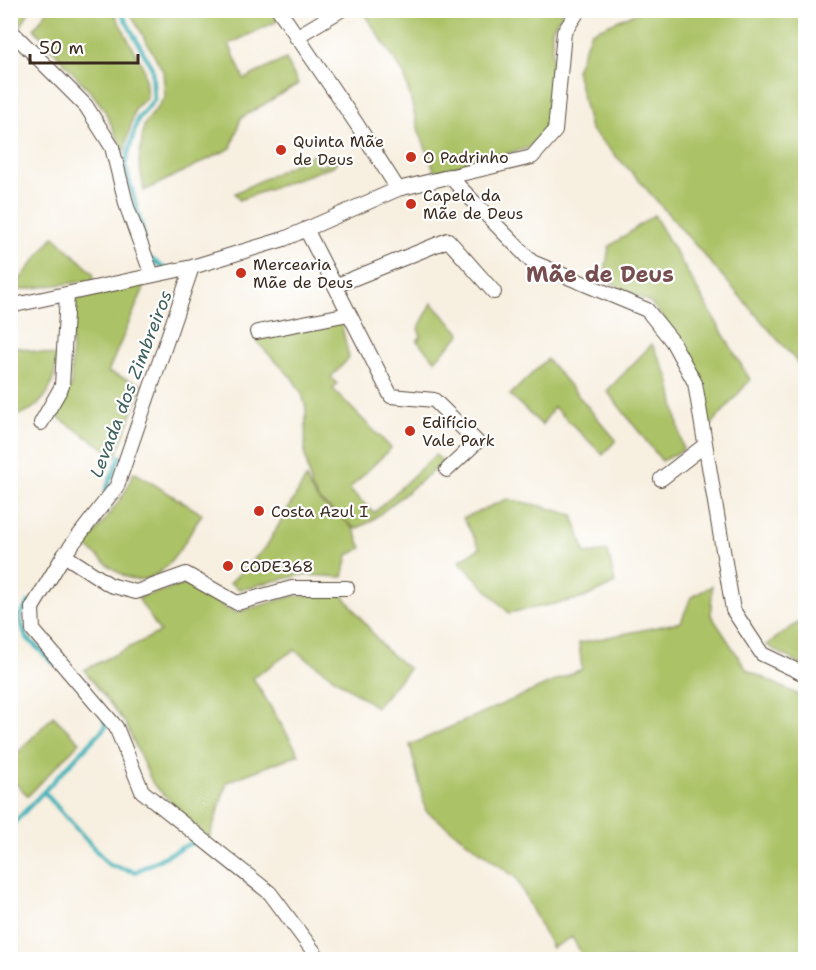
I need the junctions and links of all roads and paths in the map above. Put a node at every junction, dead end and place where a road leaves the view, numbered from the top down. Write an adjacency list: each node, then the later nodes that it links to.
1 (279, 10): 5 (street)
2 (341, 10): 5 (street)
3 (579, 10): 6 (street)
4 (10, 30): 10 (street)
5 (296, 37): 7 (street)
6 (449, 176): 7 (street); 18 (street)
7 (399, 189): 8 (street)
8 (306, 229): 9 (street); 11 (street)
9 (192, 267): 10 (street); 21 (street)
10 (152, 275): 13 (street)
11 (335, 286): 12 (street); 15 (street)
12 (494, 292)
13 (67, 295): 14 (street); 17 (street)
14 (10, 306)
15 (350, 314): 16 (street); 19 (street)
16 (257, 332)
17 (40, 423)
18 (705, 445): 20 (street); 23 (street)
19 (447, 470)
20 (661, 479)
21 (64, 555): 22 (street); 24 (street)
22 (347, 588)
23 (806, 675)
24 (320, 960)

